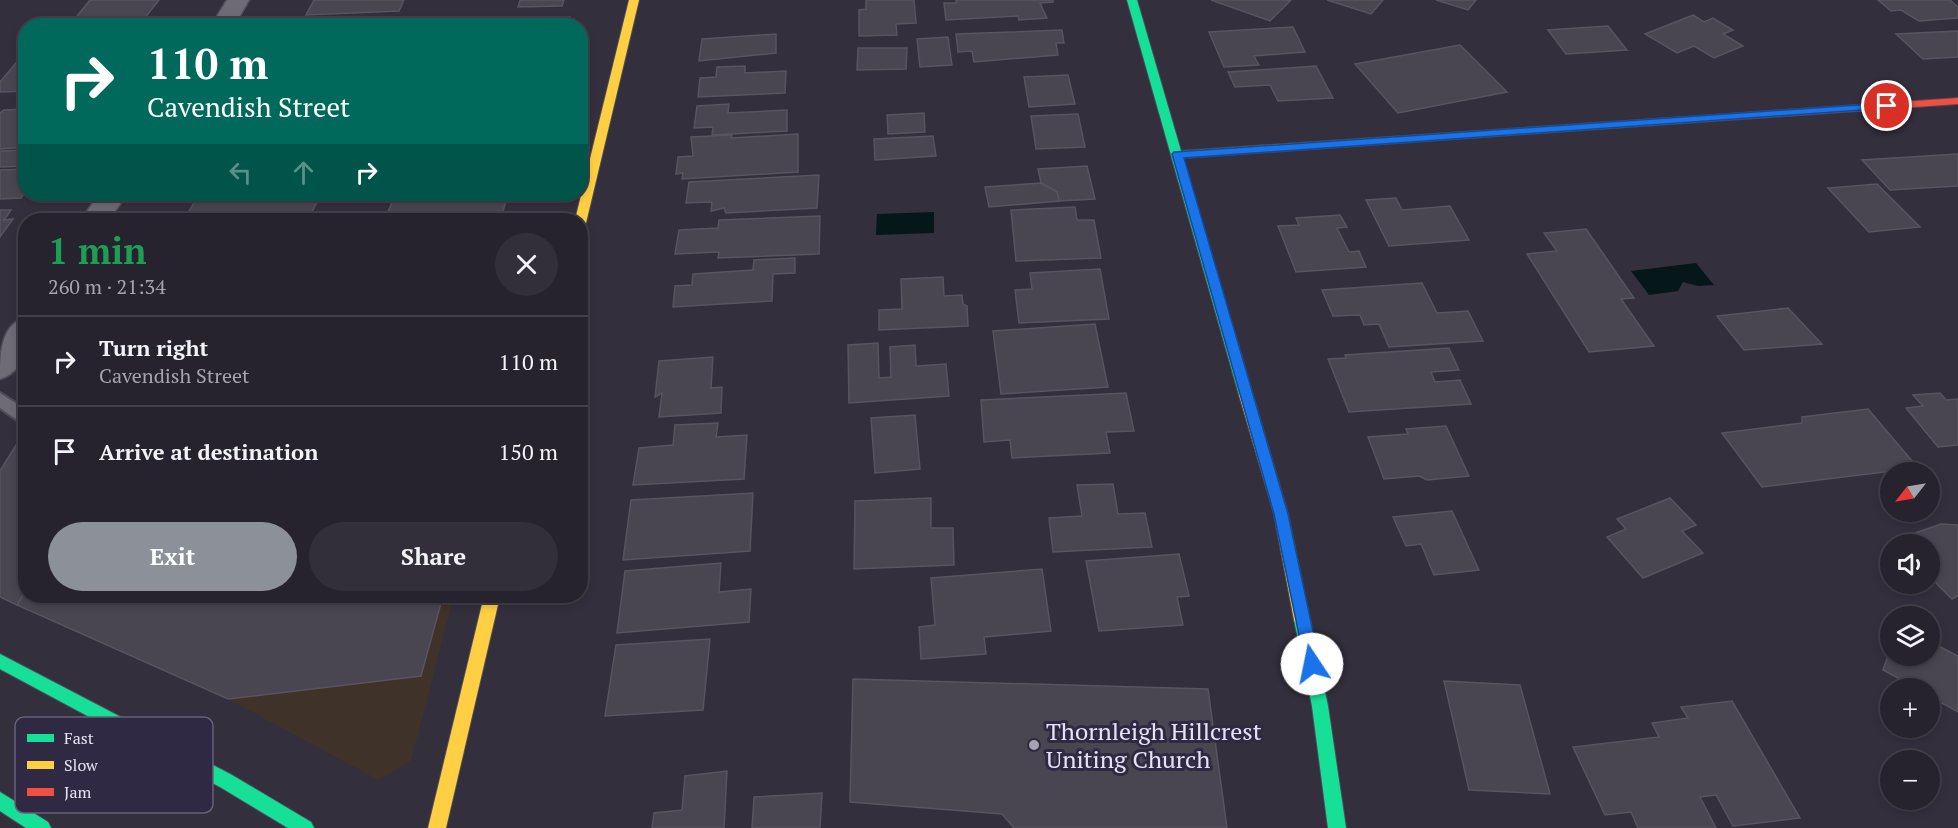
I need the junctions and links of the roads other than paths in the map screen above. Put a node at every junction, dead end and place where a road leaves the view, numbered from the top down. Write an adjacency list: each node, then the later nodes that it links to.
1 (238, 0): 4 (street)
2 (633, 0): 7 (main road)
3 (1132, 0): 6 (main road)
4 (227, 18)
5 (1958, 101): 6 (main road)
6 (1178, 154): 22 (main road)
7 (588, 189)
8 (18, 340): 9 (street)
9 (0, 367)
10 (0, 399): 11 (lane)
11 (18, 414)
12 (490, 603): 21 (main road)
13 (0, 661): 14 (main road)
14 (105, 717)
15 (213, 774): 20 (main road)
16 (0, 801): 17 (main road)
17 (15, 811)
18 (19, 813): 19 (main road)
19 (42, 828)
20 (305, 828)
21 (437, 828)
22 (1337, 828)

